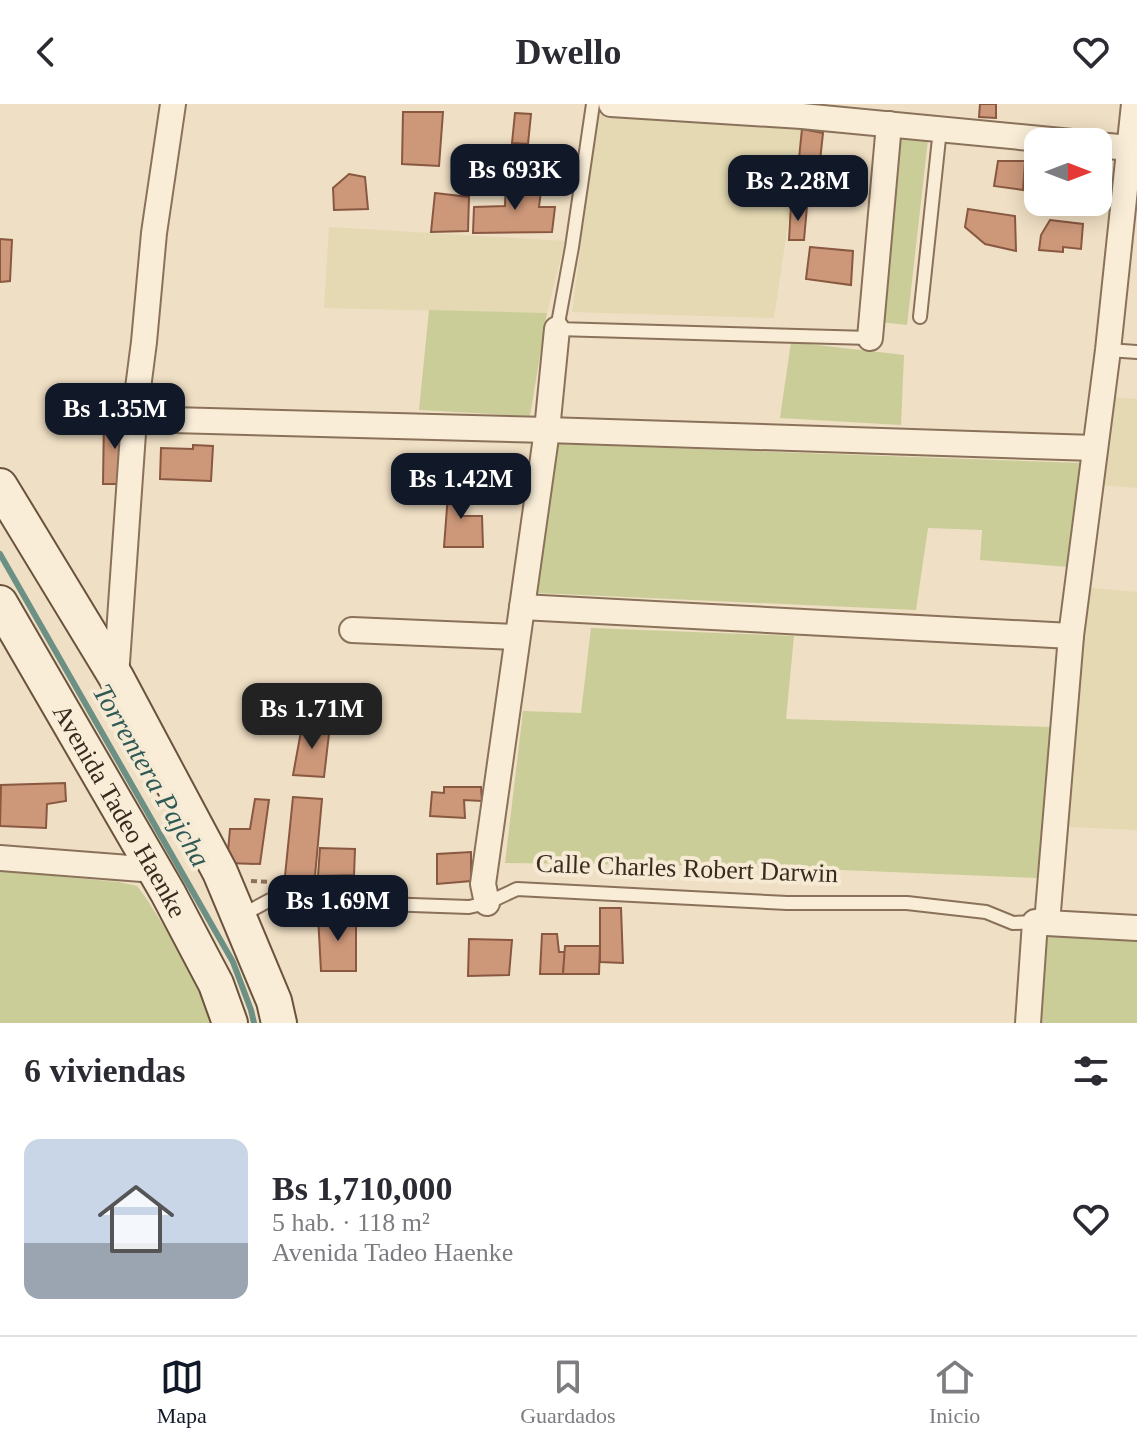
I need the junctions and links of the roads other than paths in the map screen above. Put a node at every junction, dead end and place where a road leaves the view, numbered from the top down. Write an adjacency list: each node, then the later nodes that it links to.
1 (173, 104): 15 (street)
2 (593, 104): 11 (lane)
3 (611, 104): 5 (street)
4 (1135, 112): 9 (street)
5 (889, 124): 6 (street); 12 (street)
6 (940, 129): 7 (street); 10 (lane)
7 (1024, 137)
8 (1112, 146): 9 (street)
9 (1129, 148): 13 (street)
10 (920, 317)
11 (557, 329): 12 (lane); 16 (street)
12 (870, 338)
13 (1108, 350): 14 (lane); 17 (street)
14 (1137, 352)
15 (134, 419): 16 (street); 24 (street)
16 (547, 430): 17 (street); 20 (street)
17 (1095, 448): 22 (street)
18 (0, 486): 24 (main road, Avenida Tadeo Haenke)
19 (0, 603): 26 (main road, Avenida Tadeo Haenke)
20 (522, 607): 22 (street); 23 (street)
21 (352, 630): 23 (street)
22 (1071, 636): 29 (street)
23 (517, 637): 27 (street)
24 (116, 677): 28 (main road, Avenida Tadeo Haenke)
25 (0, 858): 26 (street)
26 (155, 870): 31 (main road, Avenida Tadeo Haenke)
27 (487, 903): 28 (lane, Calle Charles Robert Darwin); 29 (lane, Calle Charles Robert Darwin)
28 (239, 917): 32 (main road, Avenida Tadeo Haenke)
29 (1041, 922): 30 (street, Calle Charles Robert Darwin); 33 (street)
30 (1137, 928)
31 (230, 1023)
32 (279, 1023)
33 (1028, 1023)

